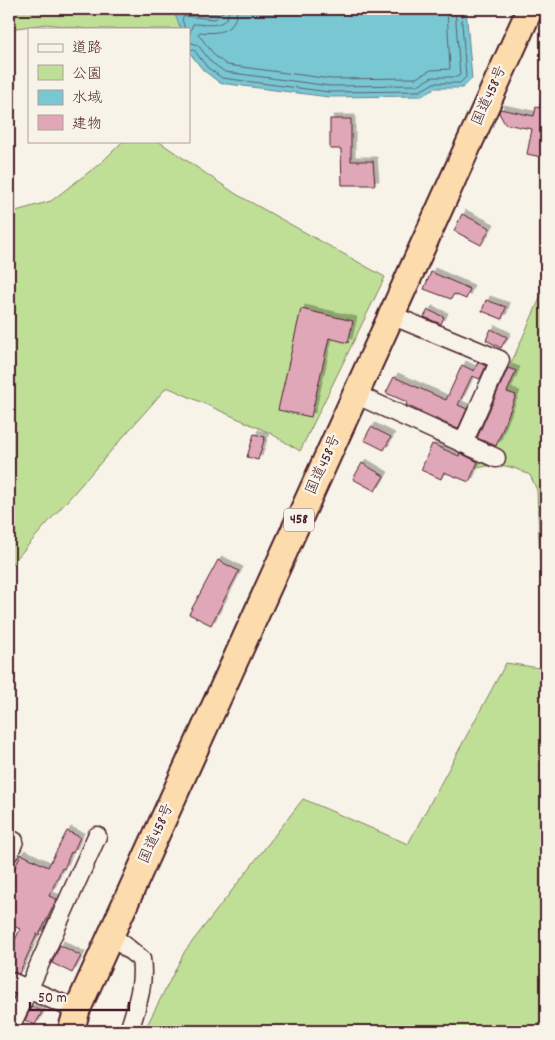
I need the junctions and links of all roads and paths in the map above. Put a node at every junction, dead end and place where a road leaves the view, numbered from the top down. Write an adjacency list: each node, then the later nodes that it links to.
1 (530, 9): 2 (highway, 国道458号 / 458)
2 (391, 315): 3 (highway, 国道458号 / 458); 4 (street)
3 (355, 394): 4 (street); 7 (highway, 国道458号 / 458)
4 (463, 443): 5 (street)
5 (496, 458)
6 (96, 836): 9 (street)
7 (111, 935): 10 (highway, 国道458号 / 458); 12 (street)
8 (9, 981): 9 (street)
9 (28, 990): 10 (street); 11 (street)
10 (74, 1021)
11 (9, 1029)
12 (129, 1031)

